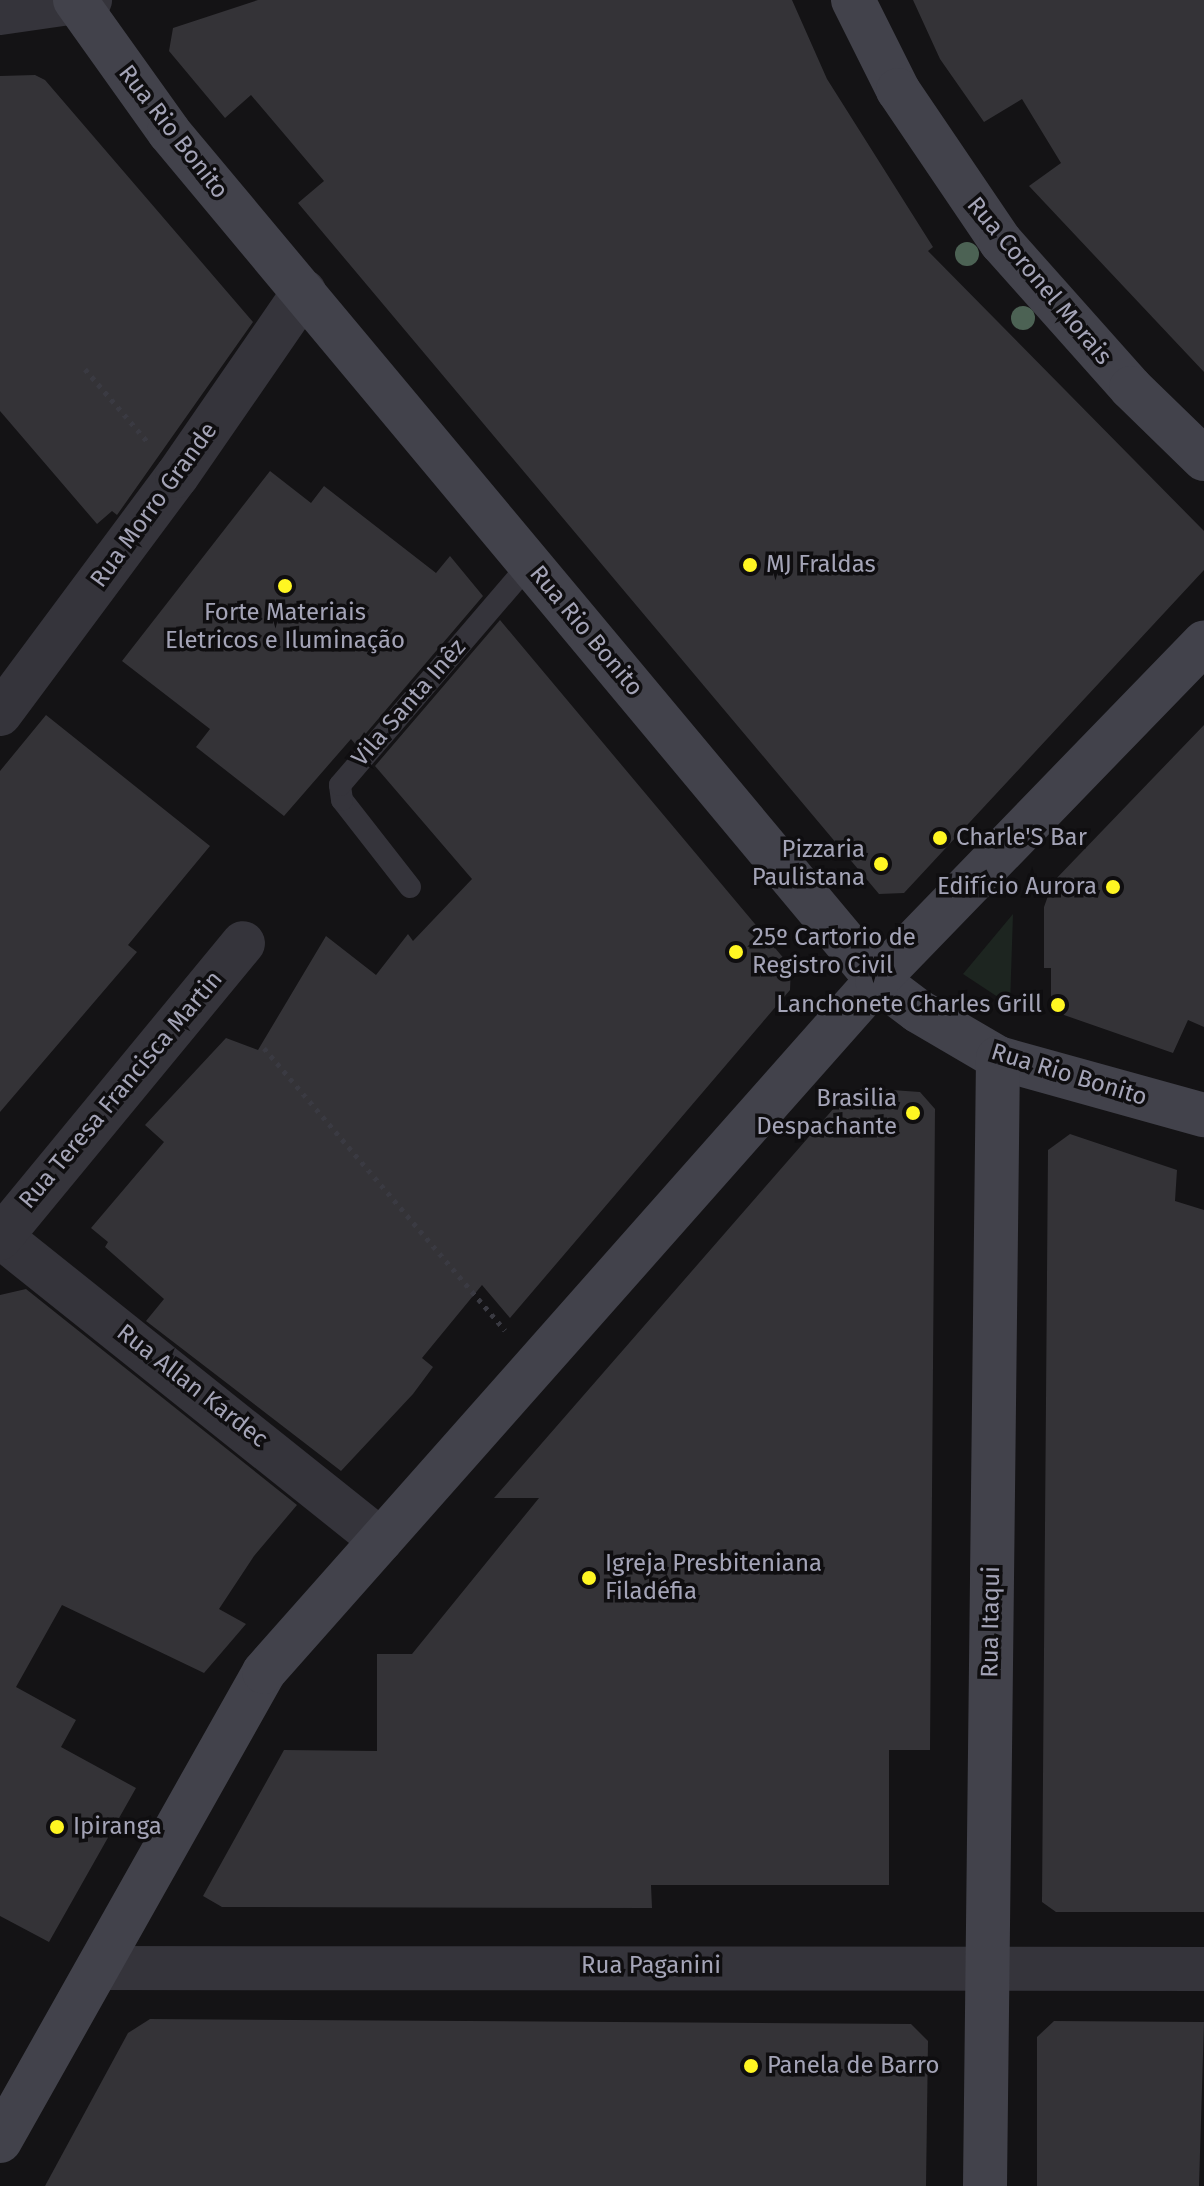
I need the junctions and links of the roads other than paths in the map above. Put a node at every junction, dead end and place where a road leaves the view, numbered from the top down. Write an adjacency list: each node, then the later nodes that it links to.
1 (853, 0): 5 (street, Rua Coronel Morais)
2 (81, 1): 3 (street); 4 (street, Rua Rio Bonito)
3 (0, 13)
4 (304, 292): 6 (street, Rua Rio Bonito); 8 (street, Rua Morro Grande)
5 (1204, 459)
6 (530, 563): 9 (lane, Vila Santa Inêz); 11 (street, Rua Rio Bonito)
7 (1204, 643): 11 (street)
8 (0, 714)
9 (410, 887)
10 (243, 943): 14 (street, Rua Teresa Francisca Martin)
11 (877, 980): 12 (street, Rua Rio Bonito); 15 (street)
12 (998, 1058): 13 (street, Rua Rio Bonito); 17 (street, Rua Itaqui)
13 (1204, 1115)
14 (0, 1237): 15 (street, Rua Allan Kardec)
15 (381, 1540): 16 (street)
16 (98, 1968): 17 (street, Rua Paganini); 19 (street)
17 (987, 1968): 18 (street, Rua Paganini); 20 (street, Rua Itaqui)
18 (1204, 1969)
19 (0, 2141)
20 (985, 2186)

